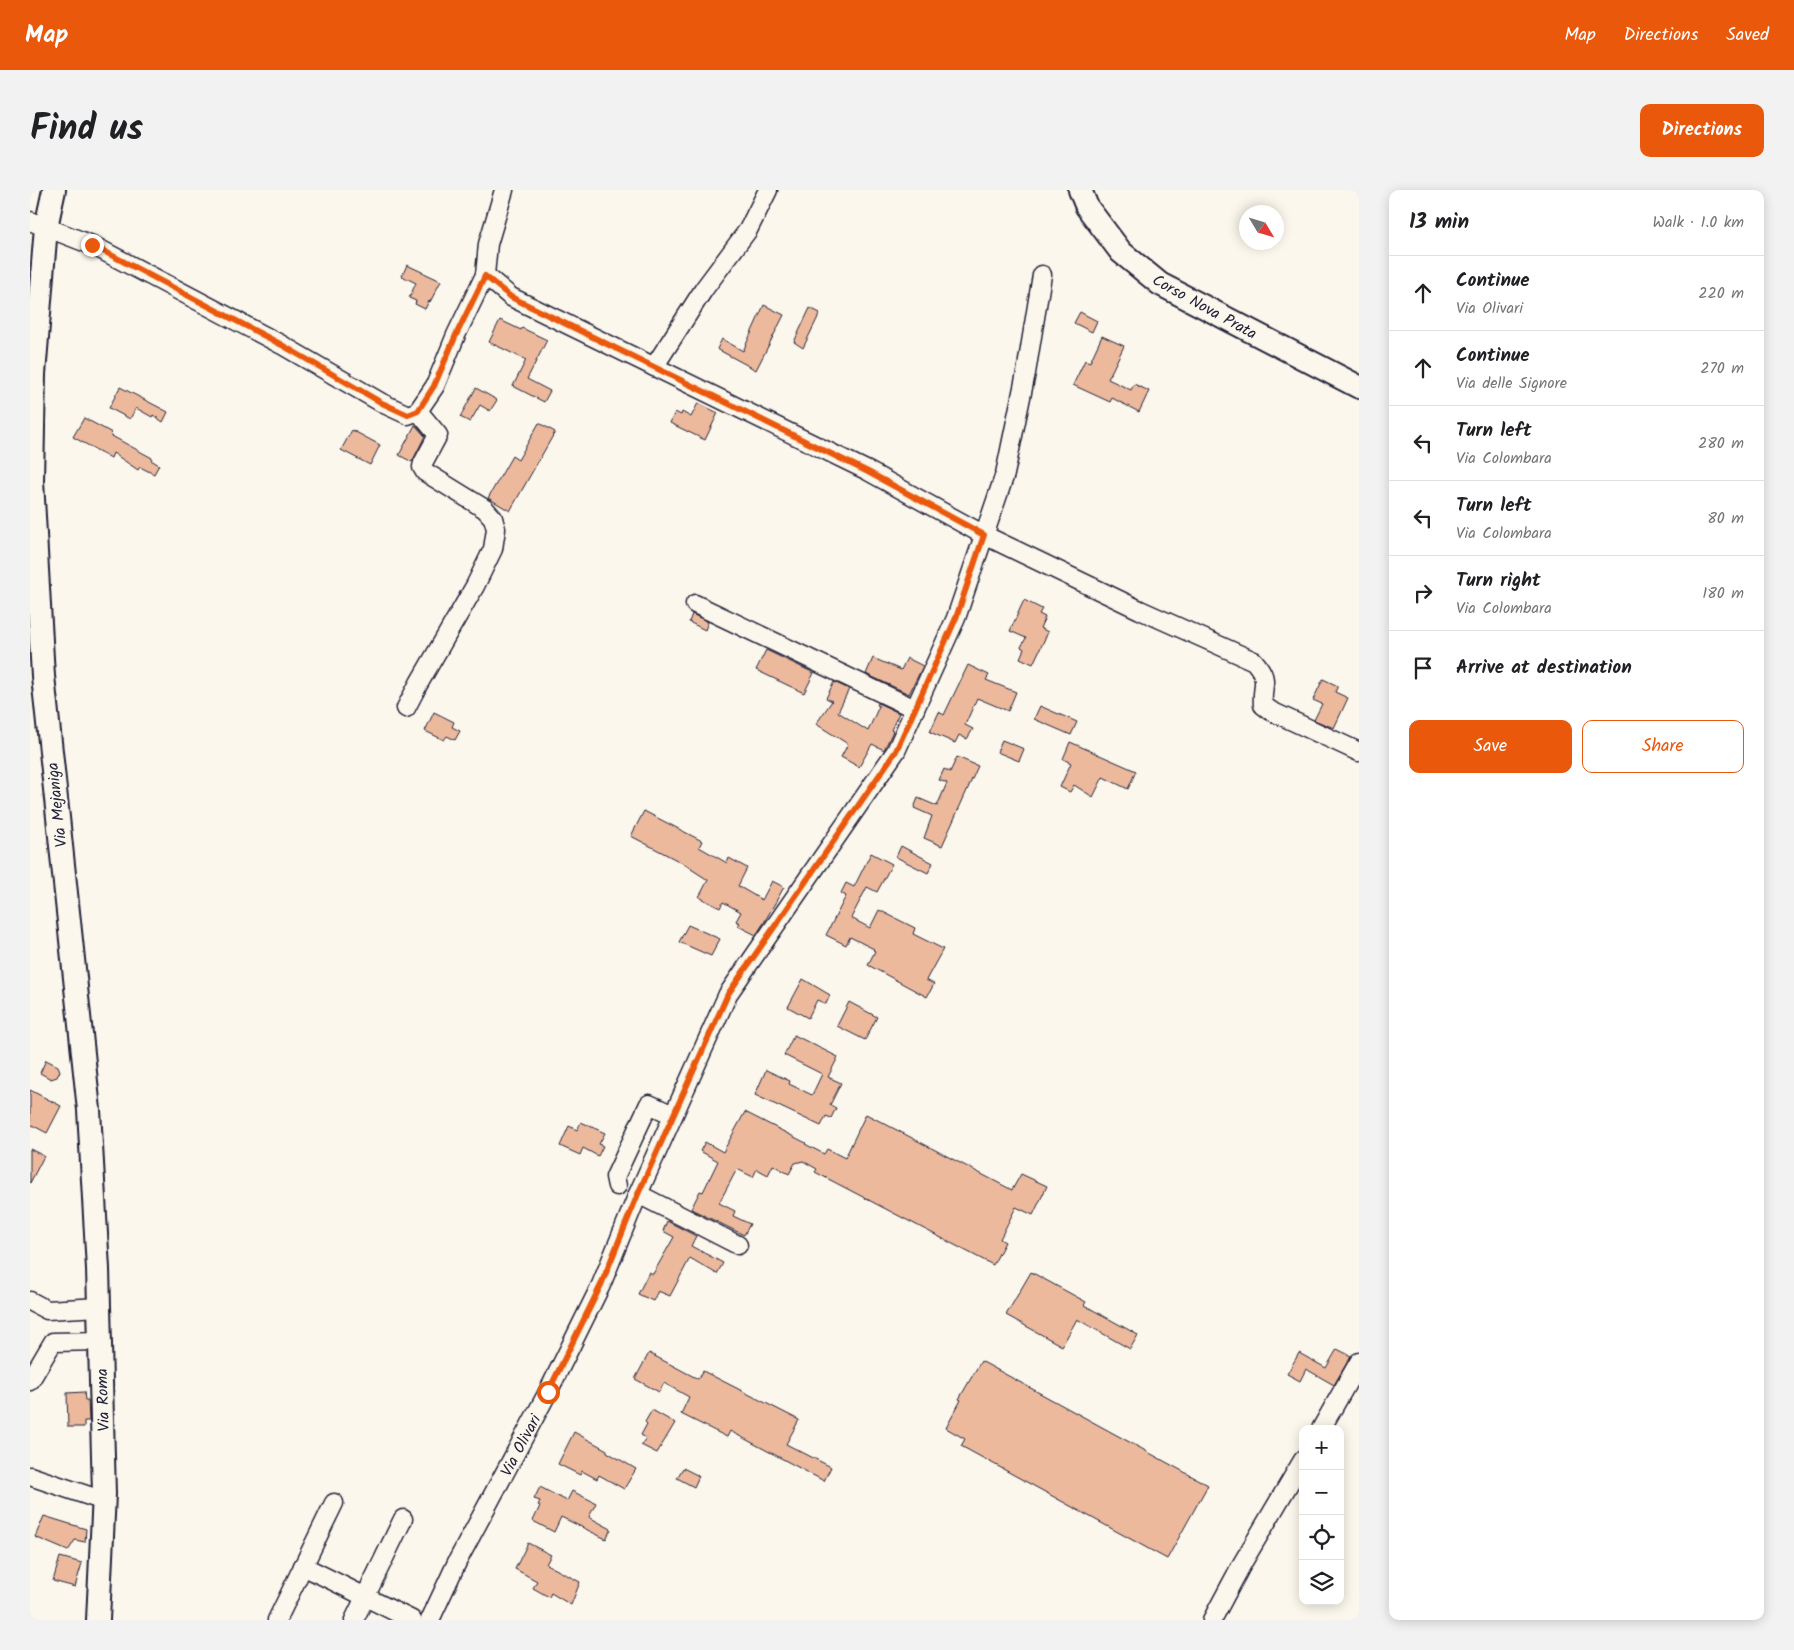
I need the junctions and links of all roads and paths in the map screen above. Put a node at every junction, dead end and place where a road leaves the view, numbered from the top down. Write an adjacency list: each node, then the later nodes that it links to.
1 (54, 190): 5 (main road, Via Mejaniga)
2 (504, 190): 7 (street)
3 (768, 190): 8 (street)
4 (1080, 190): 9 (main road, Corso Nova Prata)
5 (38, 224): 10 (street); 17 (main road, Via Mejaniga)
6 (1042, 275): 11 (street, Via Olivari)
7 (485, 276): 8 (street); 10 (street)
8 (654, 367): 11 (street)
9 (1359, 387)
10 (418, 411): 13 (street)
11 (984, 535): 14 (street, Via Olivari); 15 (street)
12 (695, 604): 14 (street)
13 (406, 708)
14 (915, 709): 16 (street, Via Olivari)
15 (1359, 752)
16 (673, 1115): 18 (street); 19 (street, Via Olivari)
17 (93, 1180): 22 (main road, Via Roma)
18 (617, 1186)
19 (638, 1194): 20 (street); 38 (street, Via Olivari)
20 (738, 1245)
21 (30, 1301): 22 (street)
22 (99, 1307): 23 (main road, Via Roma)
23 (100, 1341): 25 (street); 29 (main road, Via Roma)
24 (1359, 1362): 26 (street)
25 (30, 1381)
26 (1323, 1425)
27 (1299, 1467): 39 (street)
28 (30, 1476): 29 (street)
29 (104, 1501): 34 (main road, Via Roma)
30 (334, 1503): 32 (street)
31 (403, 1519): 33 (street)
32 (303, 1566): 33 (street); 35 (street)
33 (366, 1597): 36 (street); 37 (street)
34 (98, 1620)
35 (277, 1620)
36 (354, 1620)
37 (412, 1620)
38 (430, 1620)
39 (1212, 1620)

